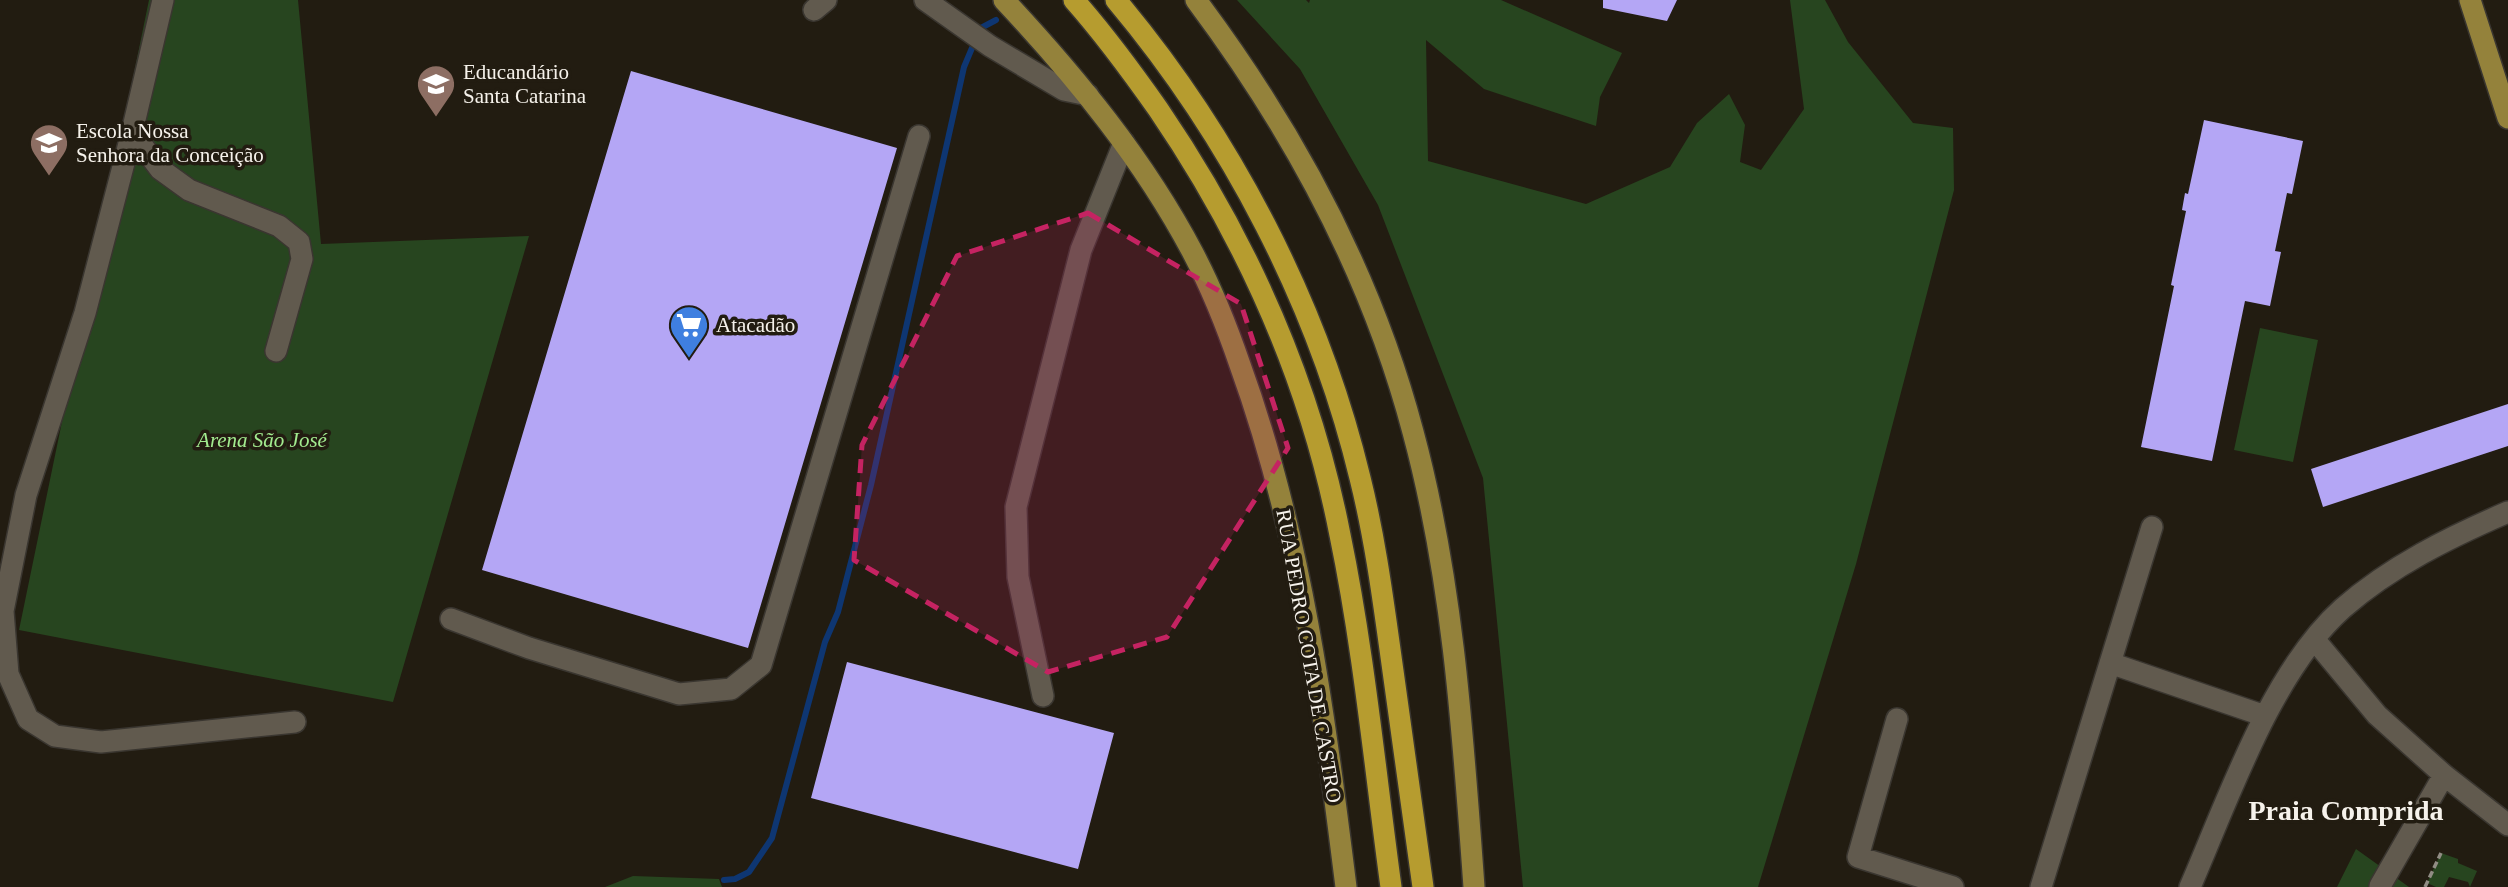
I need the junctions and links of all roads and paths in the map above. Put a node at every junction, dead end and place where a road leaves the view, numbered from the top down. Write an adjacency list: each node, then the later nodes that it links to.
1 (163, 0): 12 (street)
2 (816, 0): 3 (street)
3 (826, 0)
4 (925, 0): 10 (street)
5 (1004, 0): 10 (main road, RUA PEDRO COTA DE CASTRO)
6 (1073, 0): 30 (highway)
7 (1116, 0): 31 (highway)
8 (1196, 0): 32 (main road)
9 (2470, 0): 11 (main road)
10 (1088, 95): 14 (main road, RUA PEDRO COTA DE CASTRO)
11 (2508, 118)
12 (132, 132): 15 (street); 24 (street)
13 (919, 136): 18 (street)
14 (1124, 143): 21 (street); 29 (main road, RUA PEDRO COTA DE CASTRO)
15 (276, 351)
16 (2508, 512): 19 (street)
17 (2152, 527): 20 (street)
18 (451, 619)
19 (2314, 639): 22 (street); 25 (street)
20 (2110, 663): 22 (street); 34 (street)
21 (1043, 696)
22 (2265, 716): 35 (street)
23 (1897, 719): 33 (street)
24 (295, 723)
25 (2444, 775): 26 (street); 28 (street)
26 (2508, 825)
27 (2441, 853): 36 (path)
28 (2380, 886)
29 (1346, 887)
30 (1391, 887)
31 (1423, 887)
32 (1474, 887)
33 (1953, 887)
34 (2041, 887)
35 (2190, 887)
36 (2426, 887)

